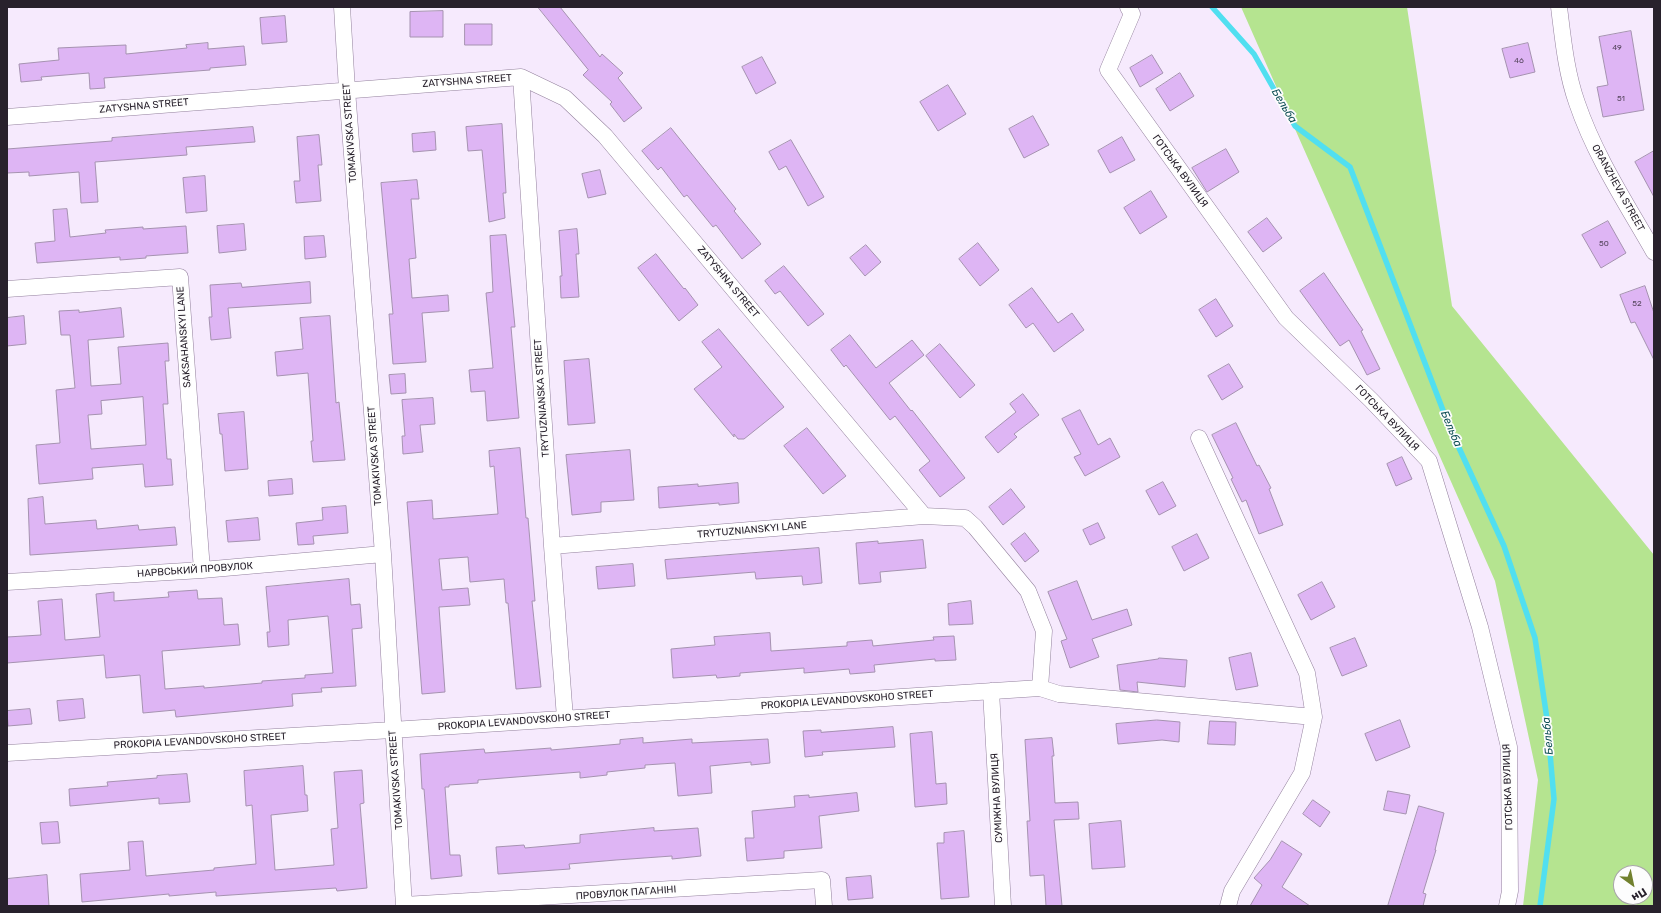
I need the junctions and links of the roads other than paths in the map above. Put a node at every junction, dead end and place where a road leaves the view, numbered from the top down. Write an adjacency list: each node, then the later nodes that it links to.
1 (342, 7): 5 (street, TOMAKIVSKA STREET)
2 (1128, 7): 26 (street, ГОТСЬКА ВУЛИЦЯ)
3 (1559, 7): 7 (street, ORANZHEVA STREET)
4 (521, 77): 5 (street, ZATYSHNA STREET); 10 (street, ZATYSHNA STREET); 11 (street, TRYTUZNIANSKA STREET)
5 (347, 90): 6 (street, ZATYSHNA STREET); 12 (street, TOMAKIVSKA STREET)
6 (7, 117)
7 (1654, 252)
8 (7, 289): 13 (street, SAKSAHANSKYI LANE)
9 (1199, 438): 17 (street)
10 (924, 516): 11 (street, TRYTUZNIANSKYI LANE); 15 (street, TRYTUZNIANSKYI LANE)
11 (552, 546): 18 (street, TRYTUZNIANSKA STREET)
12 (383, 554): 13 (street, НАРВСЬКИЙ ПРОВУЛОК); 19 (street, TOMAKIVSKA STREET)
13 (202, 570): 14 (street, НАРВСЬКИЙ ПРОВУЛОК)
14 (7, 582)
15 (1040, 688): 16 (street, PROKOPIA LEVANDOVSKOHO STREET); 17 (street)
16 (992, 691): 18 (street, PROKOPIA LEVANDOVSKOHO STREET); 24 (street, СУМІЖНА ВУЛИЦЯ)
17 (1314, 717): 25 (street)
18 (565, 718): 19 (street, PROKOPIA LEVANDOVSKOHO STREET)
19 (392, 730): 20 (street, PROKOPIA LEVANDOVSKOHO STREET); 22 (street, TOMAKIVSKA STREET)
20 (7, 753)
21 (586, 901): 22 (street, ПРОВУЛОК ПАГАНІНІ); 23 (street, ПРОВУЛОК ПАГАНІНІ)
22 (404, 906)
23 (824, 906)
24 (1003, 906)
25 (1228, 906)
26 (1507, 906)

